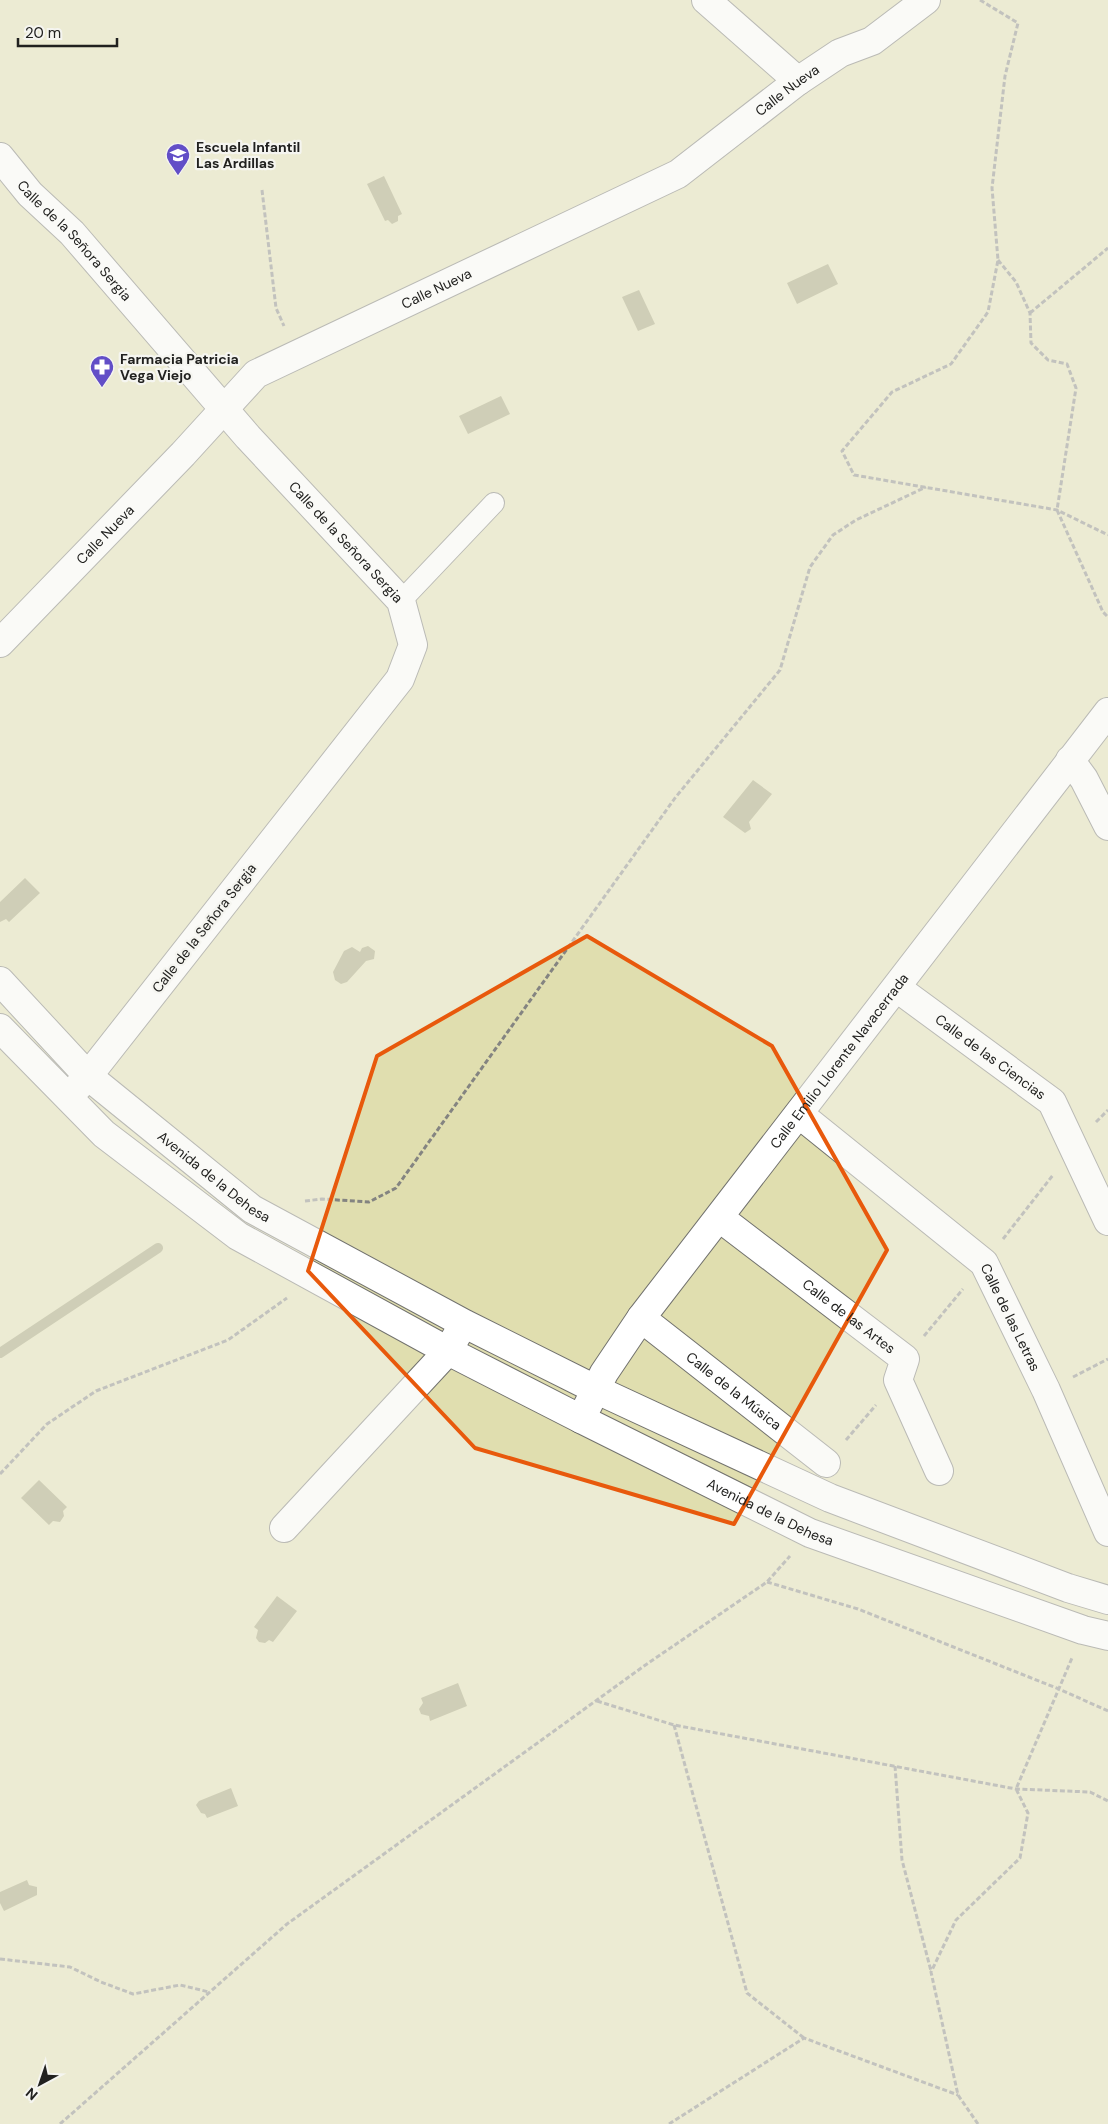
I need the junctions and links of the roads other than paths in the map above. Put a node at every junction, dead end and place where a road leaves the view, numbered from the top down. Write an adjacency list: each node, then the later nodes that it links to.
1 (706, 0): 3 (street)
2 (926, 0): 3 (street, Calle Nueva)
3 (798, 80): 5 (street, Calle Nueva)
4 (0, 157): 5 (street, Calle de la Señora Sergia)
5 (224, 408): 7 (street, Calle de la Señora Sergia); 8 (street, Calle Nueva)
6 (494, 502): 7 (lane)
7 (400, 601): 15 (street, Calle de la Señora Sergia)
8 (0, 644)
9 (1108, 712): 10 (street, Calle Emilio Llorente Navacerrada)
10 (1070, 760): 11 (street); 13 (street, Calle Emilio Llorente Navacerrada)
11 (1108, 826)
12 (0, 981): 15 (street, Avenida de la Dehesa)
13 (897, 988): 17 (street, Calle Emilio Llorente Navacerrada); 19 (street, Calle de las Ciencias)
14 (0, 1028): 16 (street, Avenida de la Dehesa)
15 (88, 1076): 16 (street, Calle de la Señora Sergia); 21 (street, Avenida de la Dehesa)
16 (67, 1098): 22 (street, Avenida de la Dehesa)
17 (799, 1114): 18 (street, Calle Emilio Llorente Navacerrada); 28 (street, Calle de las Letras)
18 (720, 1218): 20 (street, Calle Emilio Llorente Navacerrada); 26 (street, Calle de las Artes)
19 (1108, 1221)
20 (642, 1318): 23 (street, Calle Emilio Llorente Navacerrada); 25 (street, Calle de la Música)
21 (465, 1324): 22 (street); 23 (street, Avenida de la Dehesa)
22 (448, 1351): 24 (street, Avenida de la Dehesa); 27 (street)
23 (595, 1390): 24 (street, Calle Emilio Llorente Navacerrada); 29 (street, Avenida de la Dehesa)
24 (582, 1419): 30 (street, Avenida de la Dehesa)
25 (826, 1463)
26 (939, 1471)
27 (284, 1528)
28 (1108, 1532)
29 (1108, 1600)
30 (1096, 1633)

